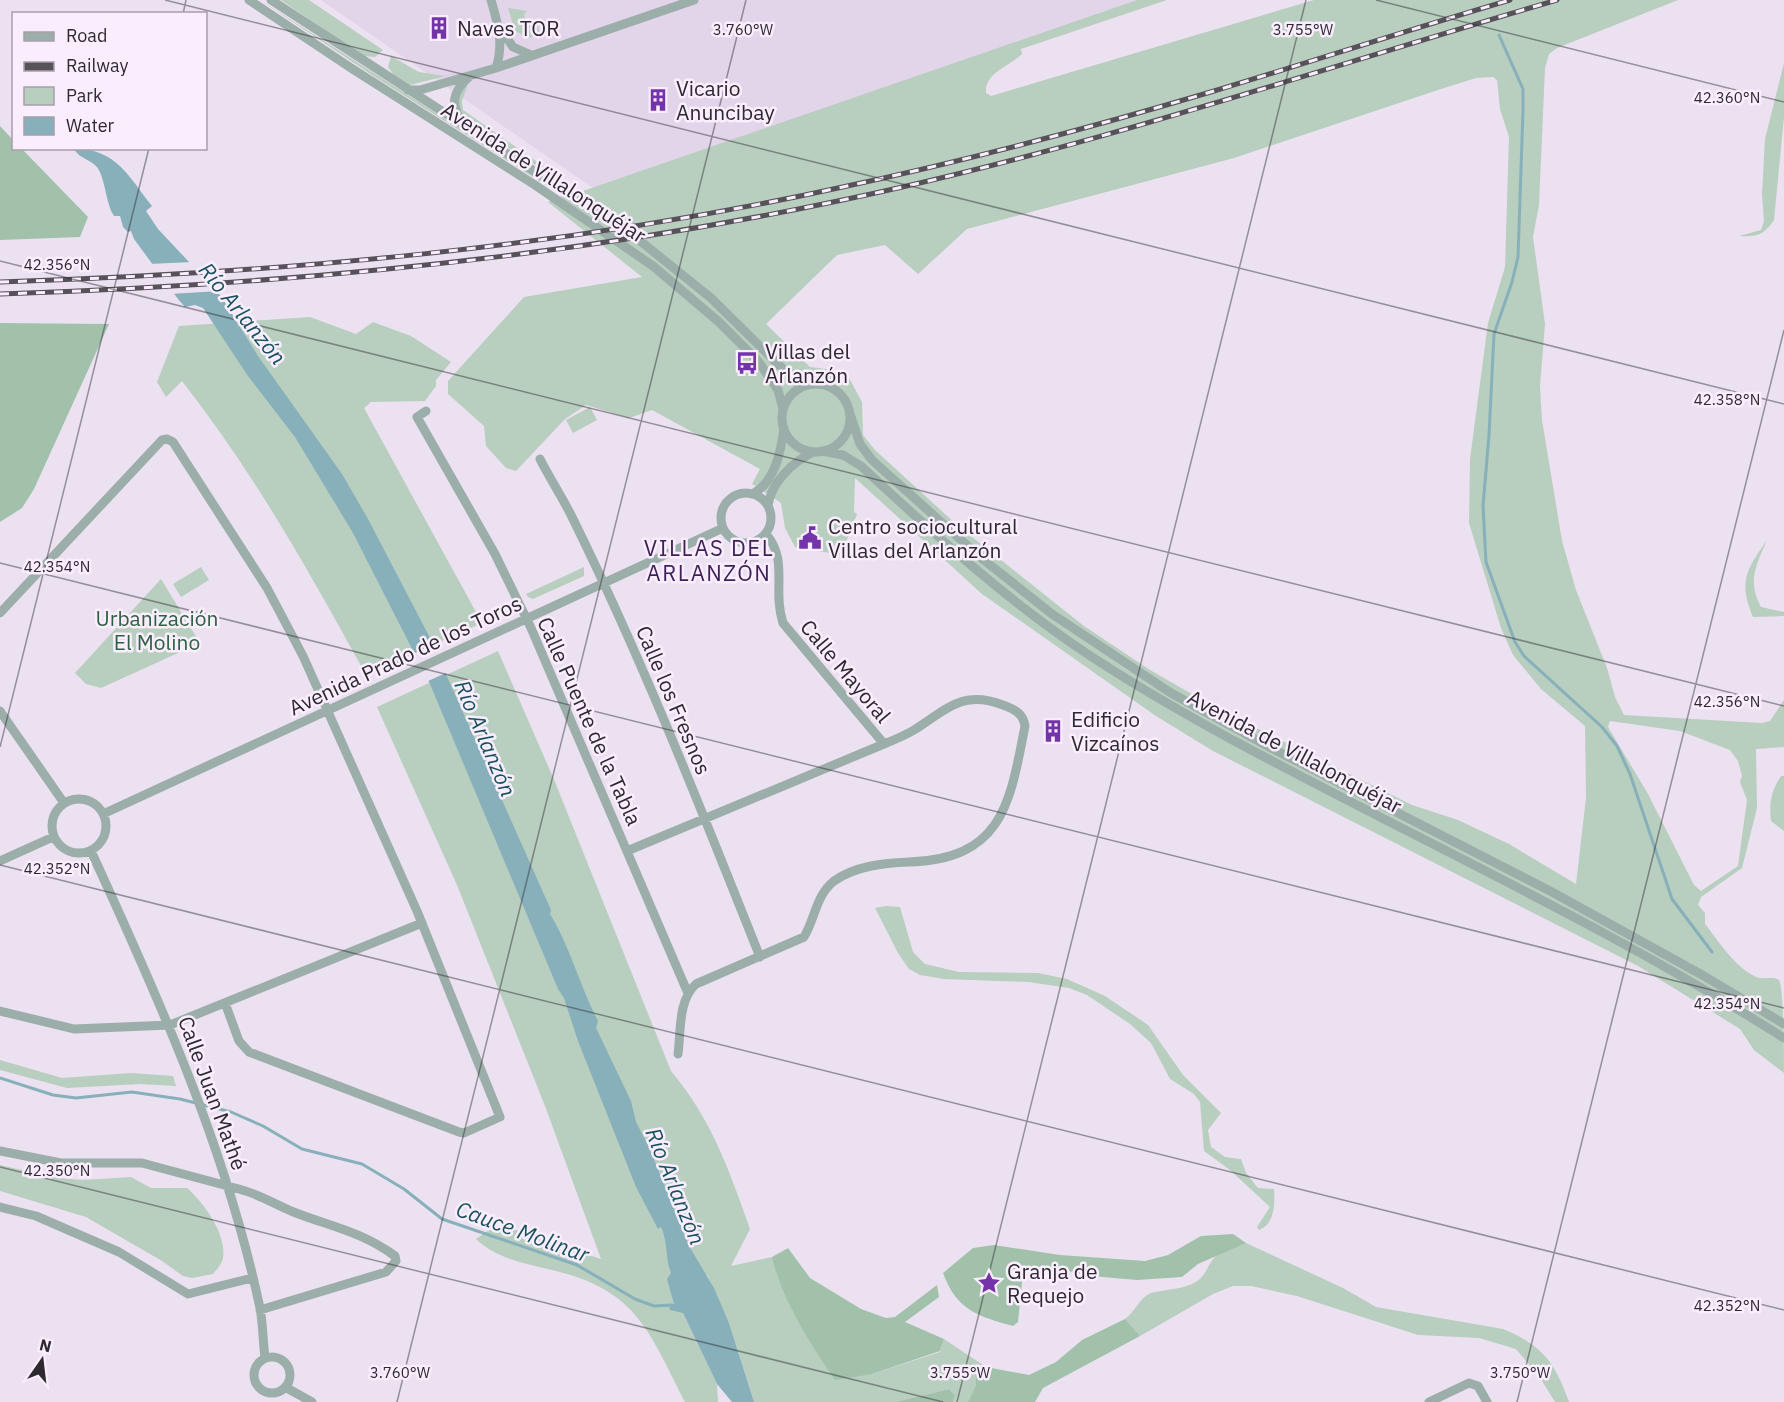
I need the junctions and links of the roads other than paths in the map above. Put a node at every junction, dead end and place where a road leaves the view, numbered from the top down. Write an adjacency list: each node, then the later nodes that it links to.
1 (249, 0): 12 (street, Avenida de Villalonquéjar)
2 (271, 0): 9 (street, Avenida de Villalonquéjar)
3 (491, 0): 5 (street)
4 (694, 0): 6 (street)
5 (499, 26): 6 (street); 7 (street)
6 (532, 56): 7 (street)
7 (495, 68): 8 (street)
8 (470, 76): 9 (street); 10 (street)
9 (408, 90): 10 (street, Avenida de Villalonquéjar)
10 (464, 126): 11 (street, Avenida de Villalonquéjar)
11 (812, 384): 12 (street); 14 (street)
12 (783, 410): 15 (street)
13 (426, 411): 24 (street, Calle Puente de la Tabla)
14 (850, 414): 16 (street); 40 (street, Avenida de Villalonquéjar)
15 (784, 428): 16 (street); 18 (street)
16 (817, 452): 19 (street); 42 (street, Avenida de Villalonquéjar)
17 (539, 463): 22 (street, Calle los Fresnos)
18 (752, 494): 19 (street); 20 (street)
19 (768, 506): 21 (street)
20 (723, 528): 21 (street); 22 (street, Avenida Prado de los Toros)
21 (766, 534): 27 (street, Calle Mayoral)
22 (603, 583): 24 (street, Avenida Prado de los Toros); 30 (street, Calle los Fresnos)
23 (0, 613): 25 (street)
24 (526, 619): 25 (street, Avenida Prado de los Toros); 33 (street, Calle Puente de la Tabla)
25 (328, 710): 29 (street, Avenida Prado de los Toros); 35 (street)
26 (0, 711): 28 (street)
27 (884, 744): 30 (street); 36 (street, Calle Mayoral)
28 (64, 803): 29 (street); 31 (street)
29 (103, 814): 32 (street)
30 (705, 818): 33 (street); 36 (street, Calle los Fresnos)
31 (53, 837): 32 (street); 34 (street)
32 (91, 851): 41 (street, Calle Juan Mathé)
33 (627, 851): 37 (street, Calle Puente de la Tabla)
34 (0, 861)
35 (422, 923): 38 (street); 38 (street)
36 (760, 957): 37 (street, Calle Mayoral)
37 (687, 991): 43 (street)
38 (225, 1003): 41 (street)
39 (0, 1011): 41 (street)
40 (1784, 1024)
41 (170, 1025): 45 (street, Calle Juan Mathé)
42 (1784, 1038)
43 (678, 1054)
44 (0, 1150): 45 (street)
45 (228, 1186): 47 (street, Calle Juan Mathé); 48 (street)
46 (0, 1207): 47 (street)
47 (252, 1278): 48 (street, Calle Juan Mathé)
48 (260, 1310): 49 (street, Calle Juan Mathé)
49 (265, 1358): 50 (street); 50 (street)
50 (285, 1387): 51 (street)
51 (312, 1402)
52 (1429, 1402): 53 (street)
53 (1487, 1402)

